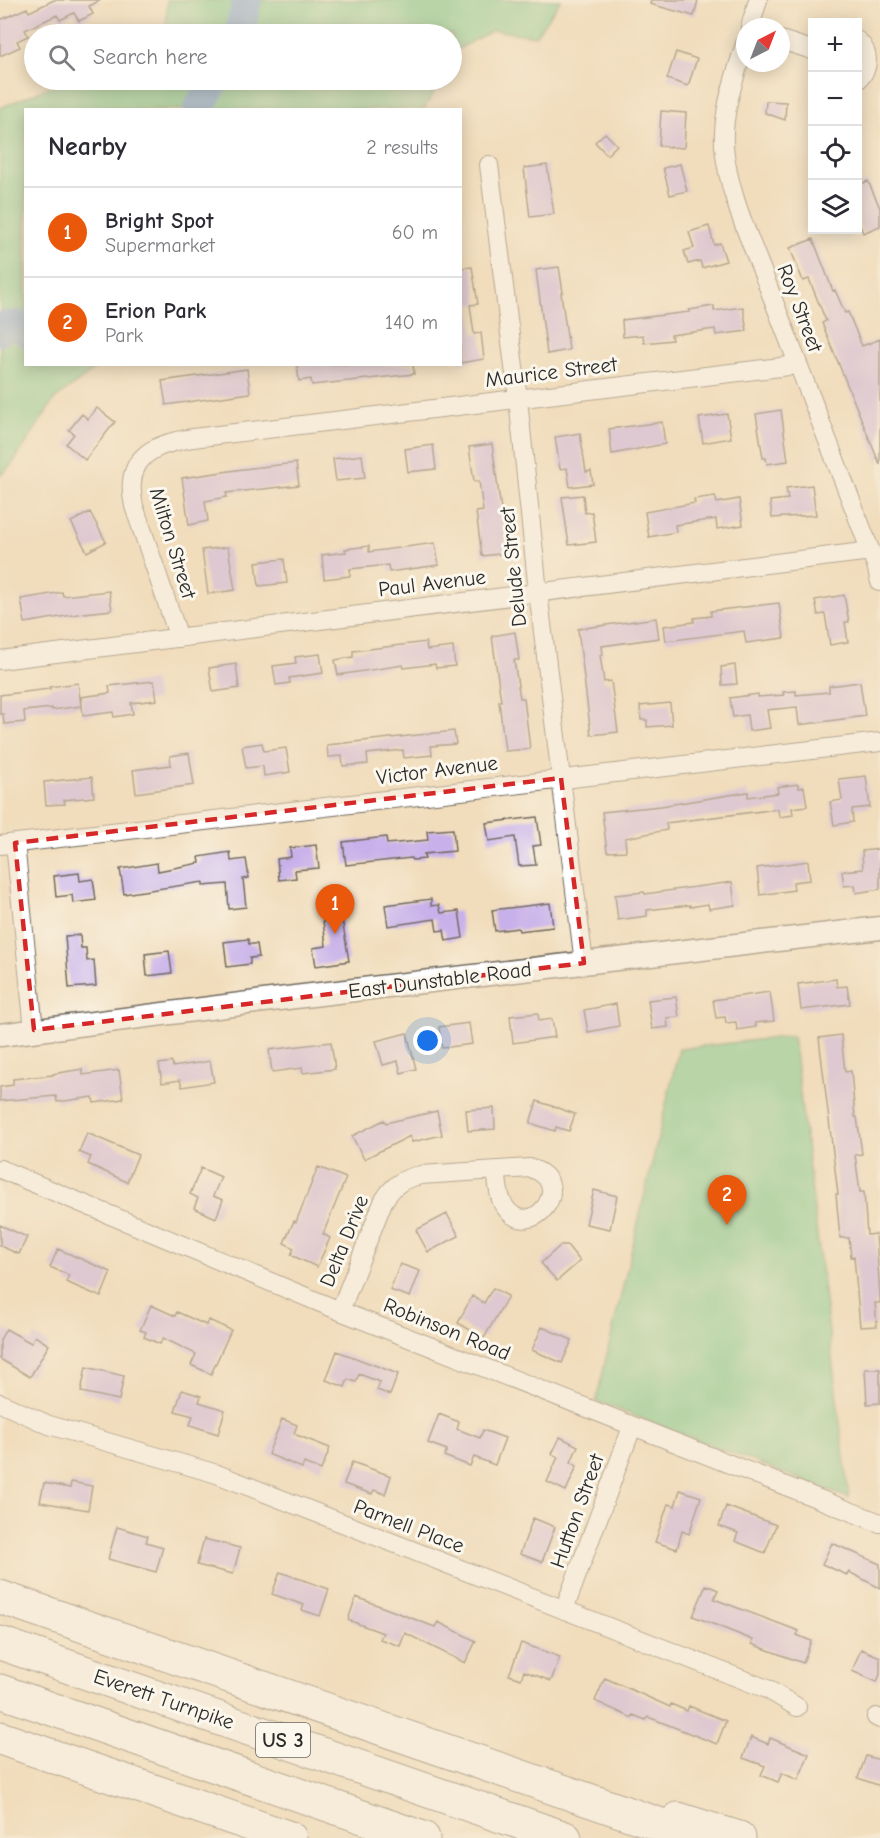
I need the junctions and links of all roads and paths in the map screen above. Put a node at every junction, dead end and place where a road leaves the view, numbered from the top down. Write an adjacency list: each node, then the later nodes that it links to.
1 (758, 0): 2 (street)
2 (753, 18)
3 (790, 43): 5 (street)
4 (862, 45): 7 (street)
5 (808, 48)
6 (736, 72): 9 (street, Roy Street)
7 (862, 76)
8 (489, 165): 10 (street, Delude Street)
9 (797, 365): 10 (street, Maurice Street); 12 (street, Roy Street)
10 (518, 399): 11 (street, Maurice Street); 14 (street, Delude Street)
11 (140, 462): 15 (street, Milton Street)
12 (871, 550): 13 (street, Roy Street); 14 (street, Paul Avenue)
13 (880, 578)
14 (538, 592): 15 (street, Paul Avenue); 18 (street, Delude Street)
15 (179, 638): 16 (street, Paul Avenue)
16 (0, 660)
17 (880, 742): 18 (street, Victor Avenue)
18 (561, 778): 19 (street, Victor Avenue); 21 (street, Delude Street)
19 (7, 844): 22 (street)
20 (880, 930): 21 (street, East Dunstable Road)
21 (584, 963): 22 (street, East Dunstable Road)
22 (34, 1030): 23 (street, East Dunstable Road)
23 (0, 1035)
24 (0, 1169): 26 (street, Robinson Road)
25 (496, 1171): 26 (street, Delta Drive)
26 (340, 1311): 28 (street, Robinson Road)
27 (0, 1403): 31 (street, Parnell Place)
28 (632, 1427): 29 (street, Robinson Road); 31 (street, Hutton Street)
29 (880, 1523)
30 (0, 1597): 36 (highway)
31 (564, 1610): 34 (street, Parnell Place)
32 (0, 1643): 39 (highway, Everett Turnpike / US 3)
33 (0, 1691): 38 (highway, US 3)
34 (797, 1707)
35 (0, 1738): 37 (highway)
36 (480, 1762): 40 (highway); 41 (highway)
37 (290, 1838)
38 (423, 1838)
39 (565, 1838)
40 (699, 1838)
41 (739, 1838)

